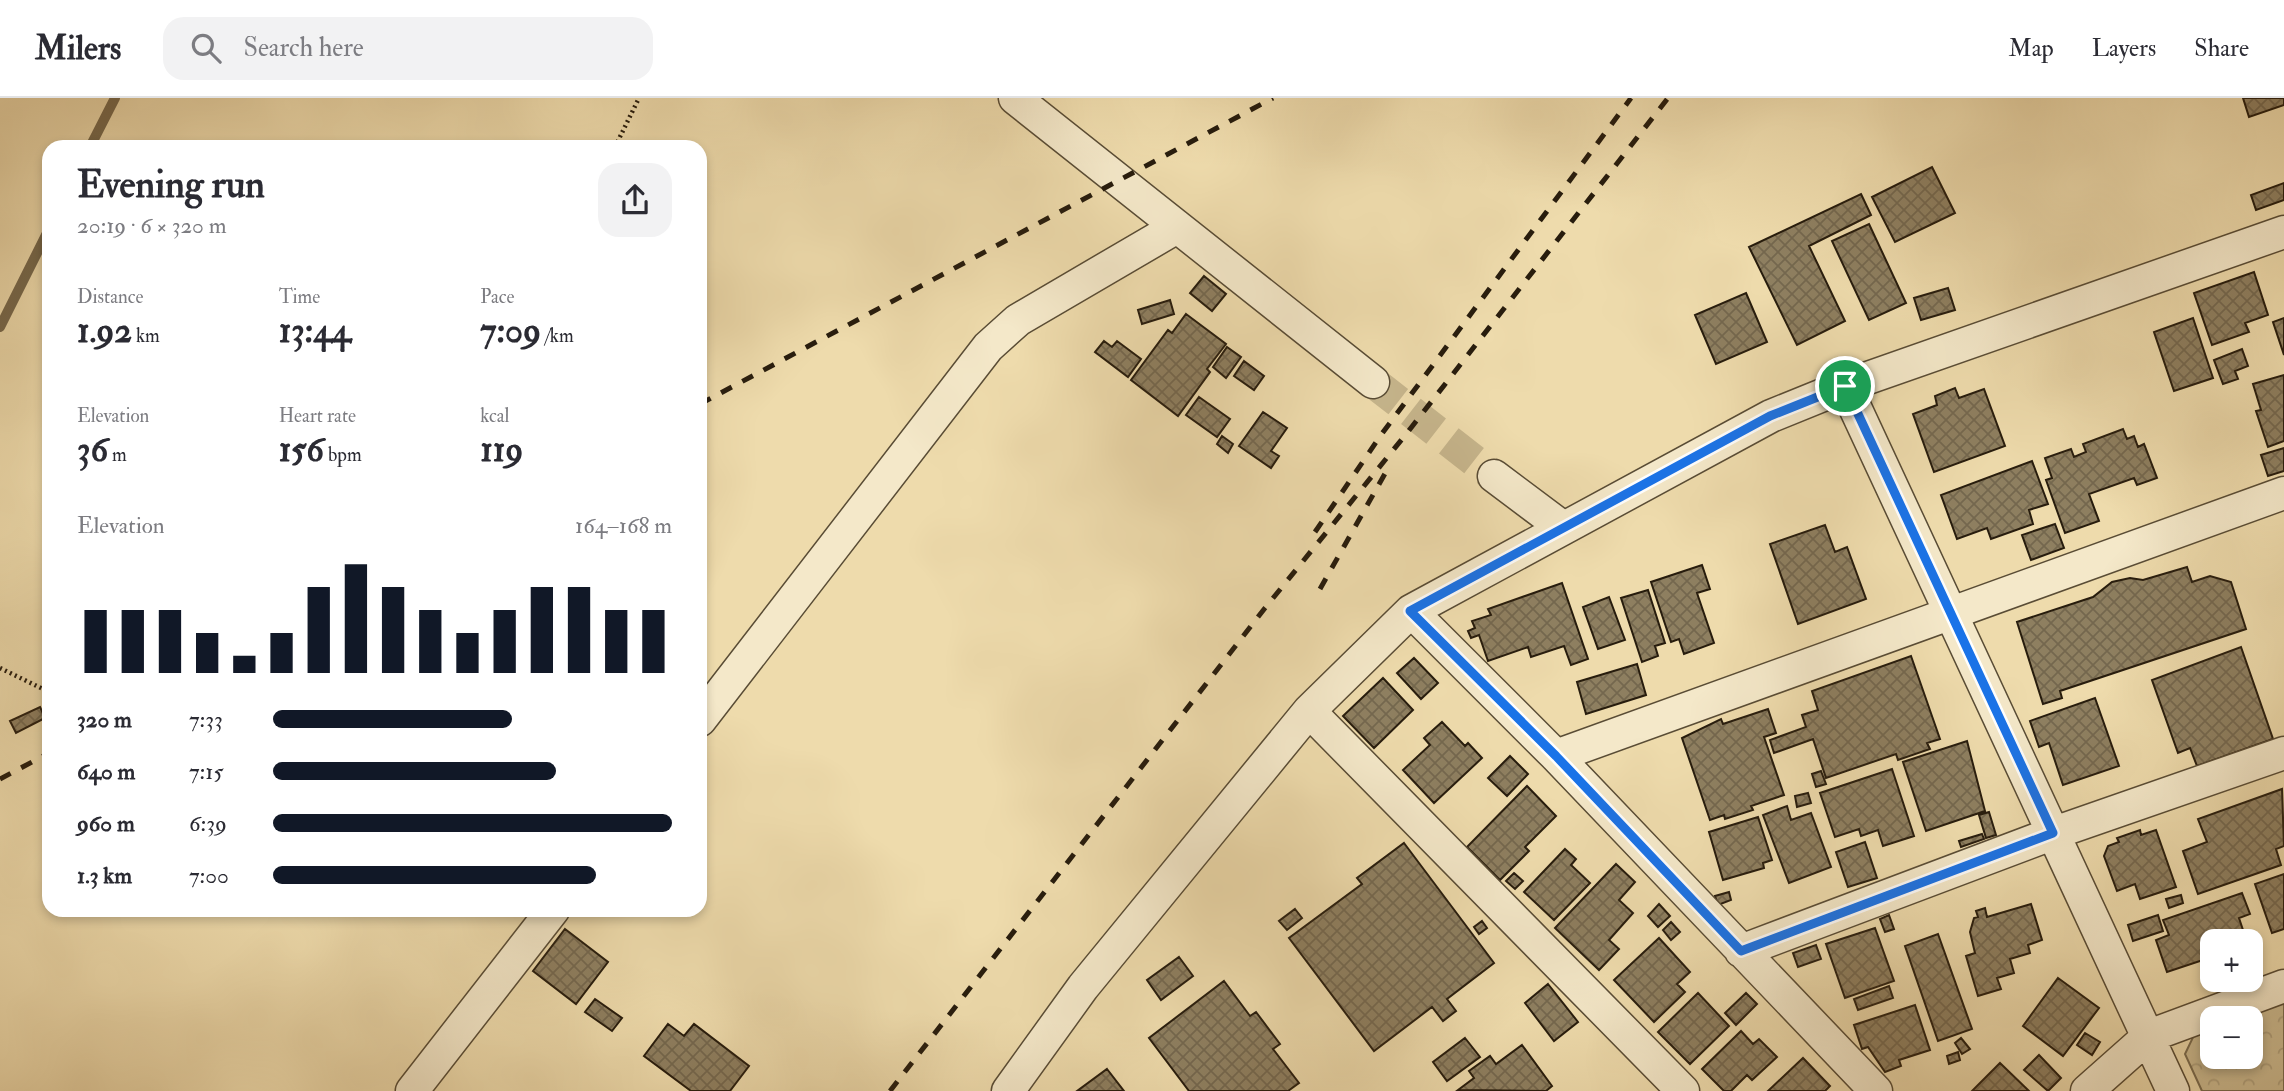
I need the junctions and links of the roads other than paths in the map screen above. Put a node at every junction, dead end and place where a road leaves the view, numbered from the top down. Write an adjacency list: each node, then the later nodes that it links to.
1 (1016, 98): 2 (street)
2 (1177, 226): 4 (street); 11 (street)
3 (2284, 232): 5 (street)
4 (1373, 382)
5 (1845, 386): 8 (street); 10 (street)
6 (1494, 476): 8 (street)
7 (2284, 493): 10 (street)
8 (1562, 527): 9 (street)
9 (1410, 611): 12 (street); 14 (street)
10 (1949, 613): 14 (street); 15 (street)
11 (707, 711)
12 (1309, 711): 20 (street); 22 (street)
13 (2284, 753): 15 (street)
14 (1556, 756): 17 (street)
15 (2053, 833): 17 (street); 19 (street)
16 (548, 917): 21 (street)
17 (1741, 951): 23 (street)
18 (2284, 986): 19 (street)
19 (2149, 1036): 24 (street); 25 (street)
20 (1668, 1087)
21 (412, 1091)
22 (1008, 1091)
23 (1876, 1091)
24 (2087, 1091)
25 (2173, 1091)

